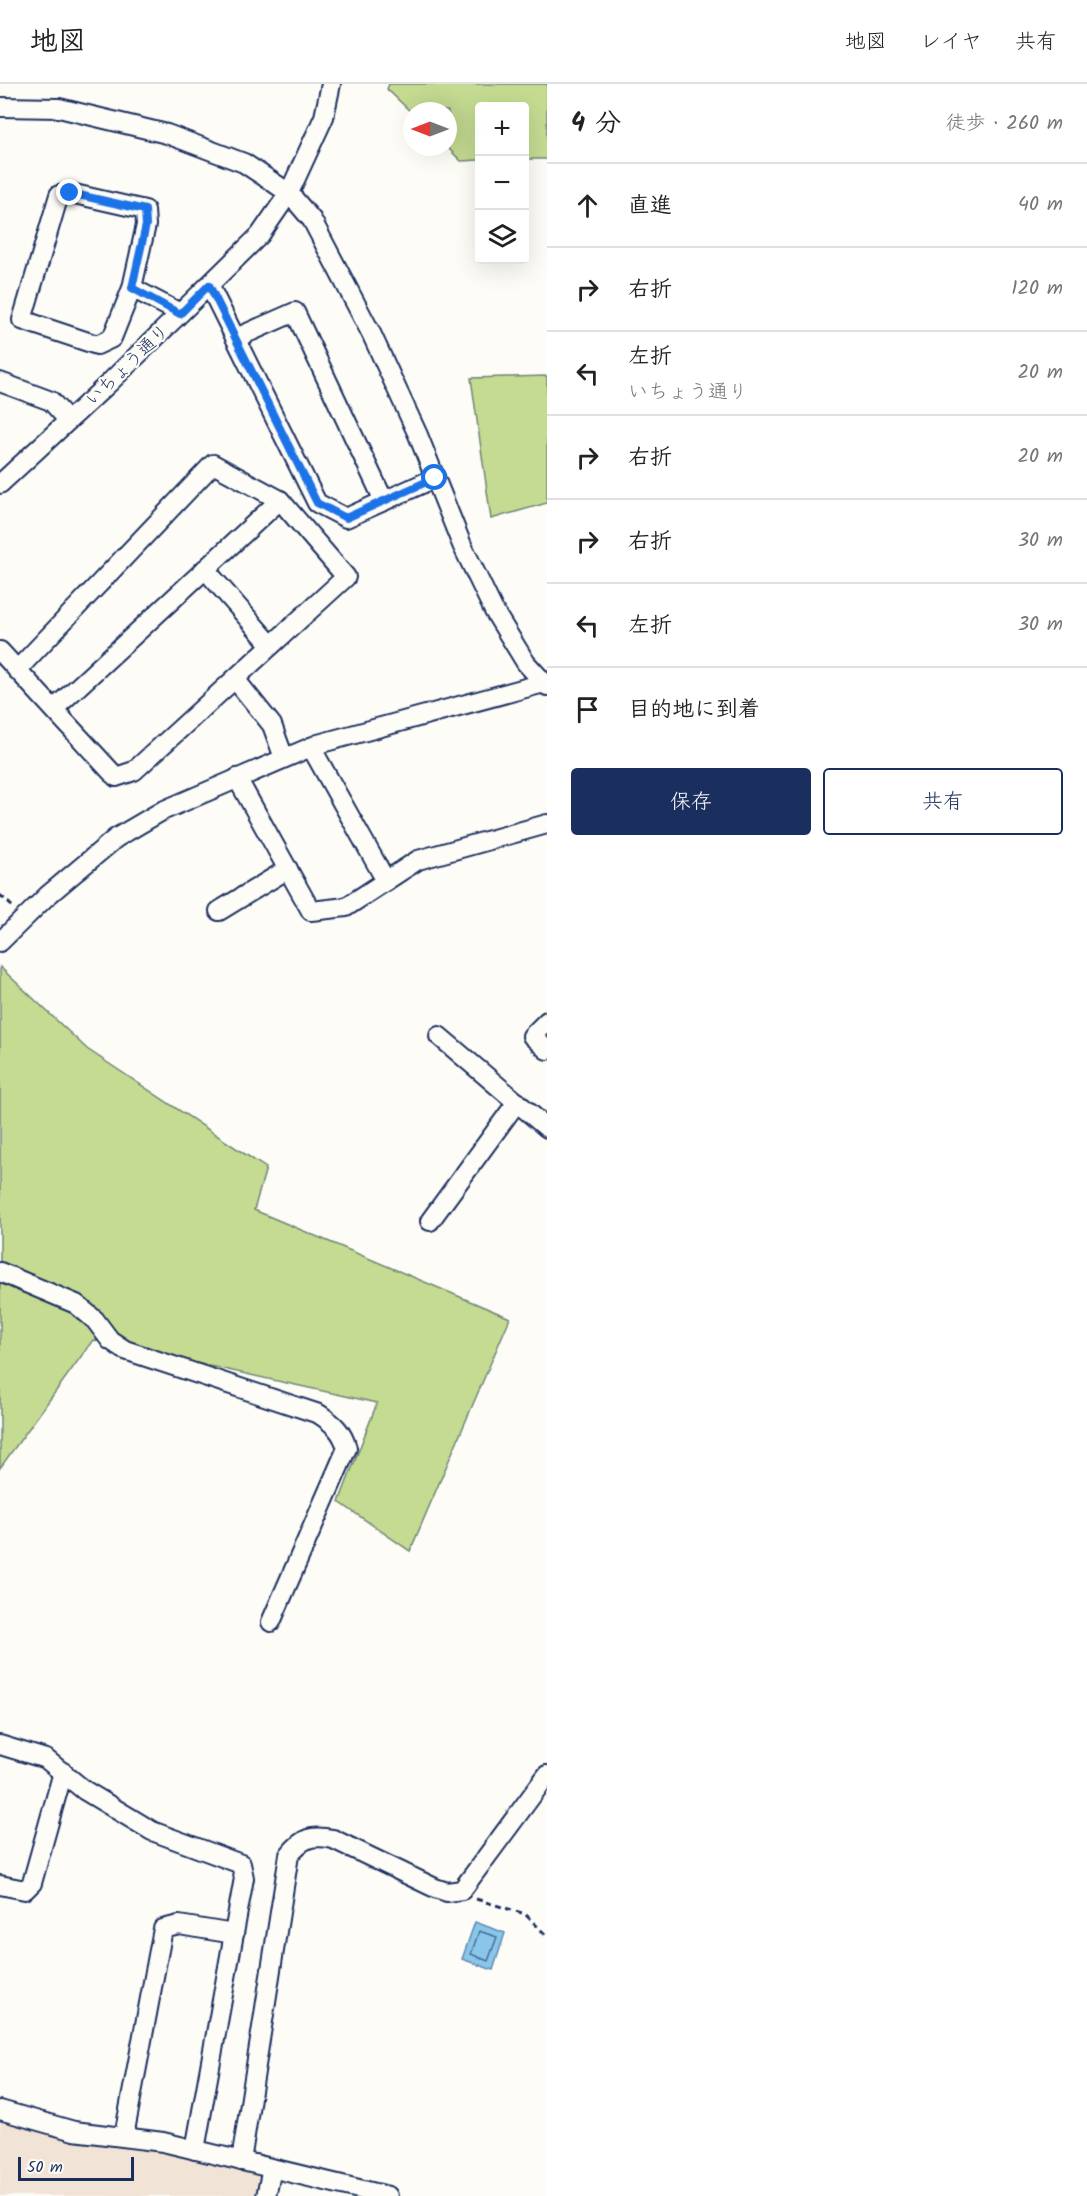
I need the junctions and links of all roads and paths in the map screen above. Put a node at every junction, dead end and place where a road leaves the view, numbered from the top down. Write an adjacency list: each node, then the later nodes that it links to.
1 (331, 84): 3 (street, いちょう通り)
2 (0, 107): 3 (street)
3 (289, 193): 4 (street, いちょう通り); 10 (street)
4 (209, 285): 6 (street, いちょう通り); 7 (street)
5 (132, 288): 5 (street); 6 (street)
6 (180, 314): 9 (street, いちょう通り)
7 (236, 338): 13 (street); 13 (street)
8 (0, 382): 9 (street)
9 (68, 420): 11 (street, いちょう通り)
10 (435, 478): 13 (street); 19 (street)
11 (0, 484)
12 (280, 500): 14 (street); 15 (street); 17 (street)
13 (384, 501)
14 (205, 569): 15 (street); 20 (street)
15 (271, 645): 18 (street)
16 (0, 651): 17 (street)
17 (18, 670): 20 (street)
18 (235, 679): 20 (street); 22 (street)
19 (545, 685): 21 (street)
20 (54, 709)
21 (311, 747): 22 (street); 26 (street)
22 (284, 758): 23 (street)
23 (237, 778): 25 (street); 28 (street)
24 (547, 824): 26 (street)
25 (288, 870): 26 (street); 27 (street)
26 (386, 881)
27 (219, 911)
28 (0, 942)
29 (547, 1021): 31 (street)
30 (439, 1036): 32 (street)
31 (547, 1050)
32 (517, 1102): 33 (street); 34 (street)
33 (547, 1128)
34 (430, 1221)
35 (0, 1272): 36 (street)
36 (271, 1622)
37 (0, 1745): 38 (street)
38 (63, 1772): 40 (street); 42 (street)
39 (547, 1774): 41 (street)
40 (0, 1885)
41 (462, 1890): 43 (path); 47 (street)
42 (234, 1934): 45 (street); 46 (street)
43 (547, 1936)
44 (0, 2110): 45 (street)
45 (124, 2136): 46 (street)
46 (195, 2150): 47 (street)
47 (241, 2161): 48 (street)
48 (272, 2169): 49 (street); 50 (street)
49 (266, 2196)
50 (388, 2196)

